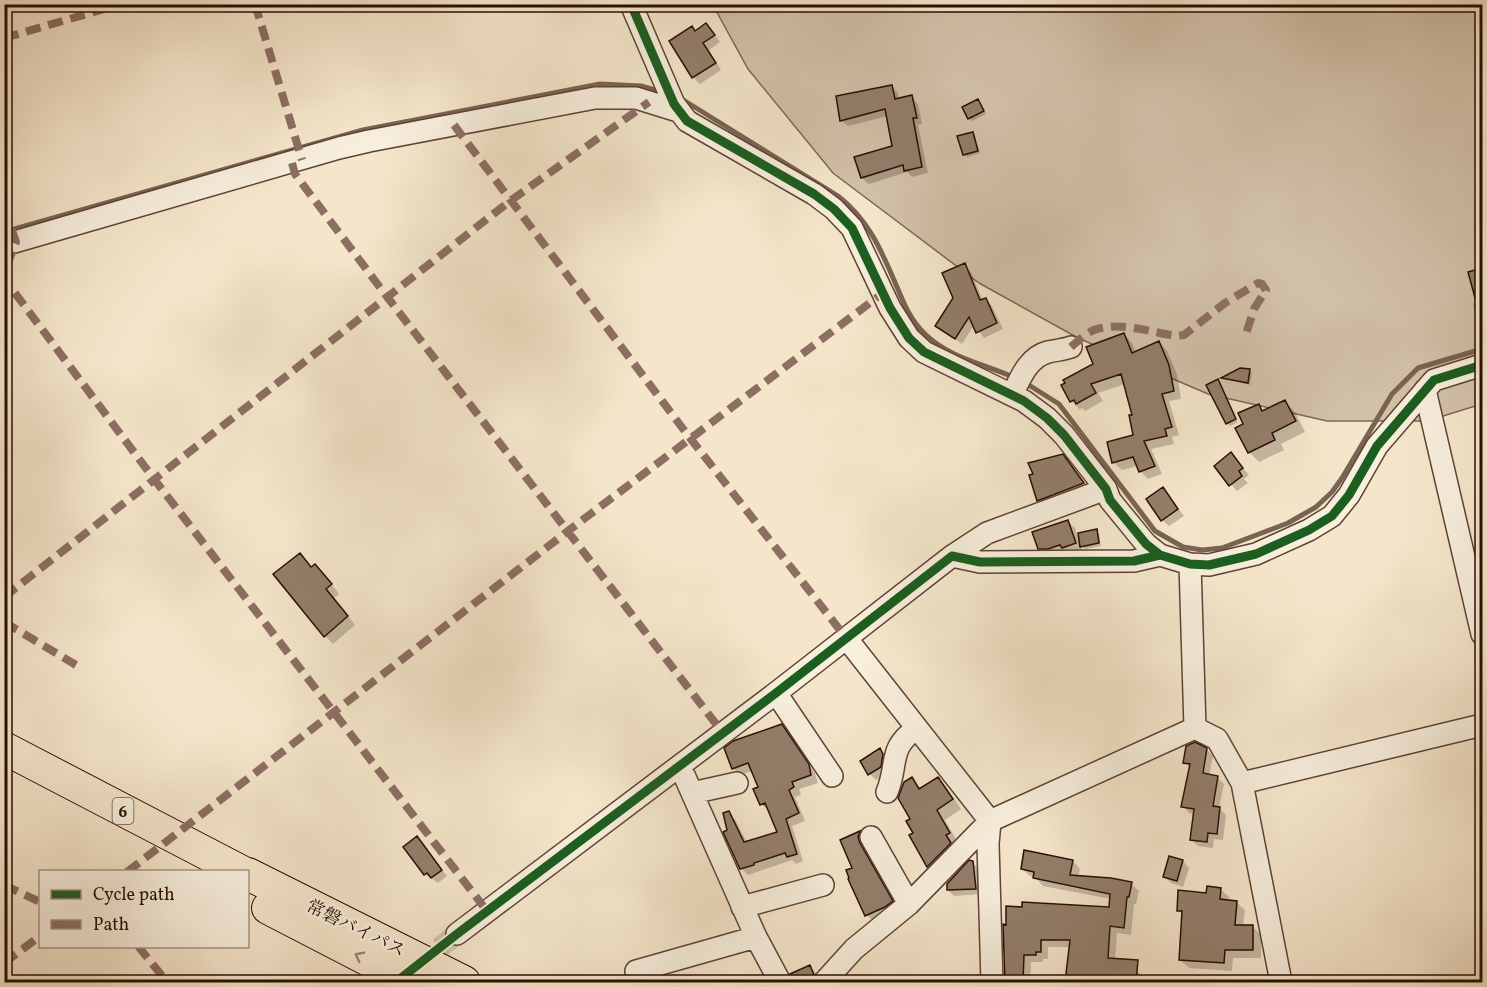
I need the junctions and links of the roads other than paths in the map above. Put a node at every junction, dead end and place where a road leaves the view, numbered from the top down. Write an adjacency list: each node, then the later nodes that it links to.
1 (631, 4): 2 (street)
2 (673, 101): 3 (street); 6 (street)
3 (4, 245)
4 (1071, 347): 6 (street)
5 (1482, 365): 7 (street)
6 (1017, 386): 8 (street)
7 (1425, 390): 11 (street); 12 (street)
8 (1106, 489): 9 (street); 10 (street)
9 (1160, 555): 10 (street); 11 (street)
10 (952, 556): 13 (street)
11 (1190, 564): 17 (street)
12 (1482, 634)
13 (847, 639): 14 (street); 16 (street)
14 (776, 693): 19 (street); 21 (street)
15 (1482, 726): 23 (street)
16 (917, 728): 24 (street); 26 (street)
17 (1195, 728): 23 (street); 26 (street)
18 (4, 748): 29 (highway, 6)
19 (680, 766): 25 (street); 35 (street)
20 (4, 770): 28 (highway, 6)
21 (832, 776)
22 (737, 783): 25 (street)
23 (1242, 783): 43 (street)
24 (887, 792)
25 (692, 793): 34 (street)
26 (990, 821): 33 (street); 42 (street)
27 (872, 837): 33 (street)
28 (194, 870)
29 (238, 870)
30 (249, 874): 39 (highway, 常磐バイパス)
31 (823, 885): 34 (street)
32 (249, 898): 38 (highway, 常磐バイパス, one-way to 32)
33 (909, 904): 41 (street)
34 (742, 907): 36 (street)
35 (457, 934)
36 (756, 937): 37 (street); 40 (street)
37 (636, 971)
38 (411, 982)
39 (464, 982)
40 (780, 982)
41 (824, 982)
42 (992, 982)
43 (1281, 982)

